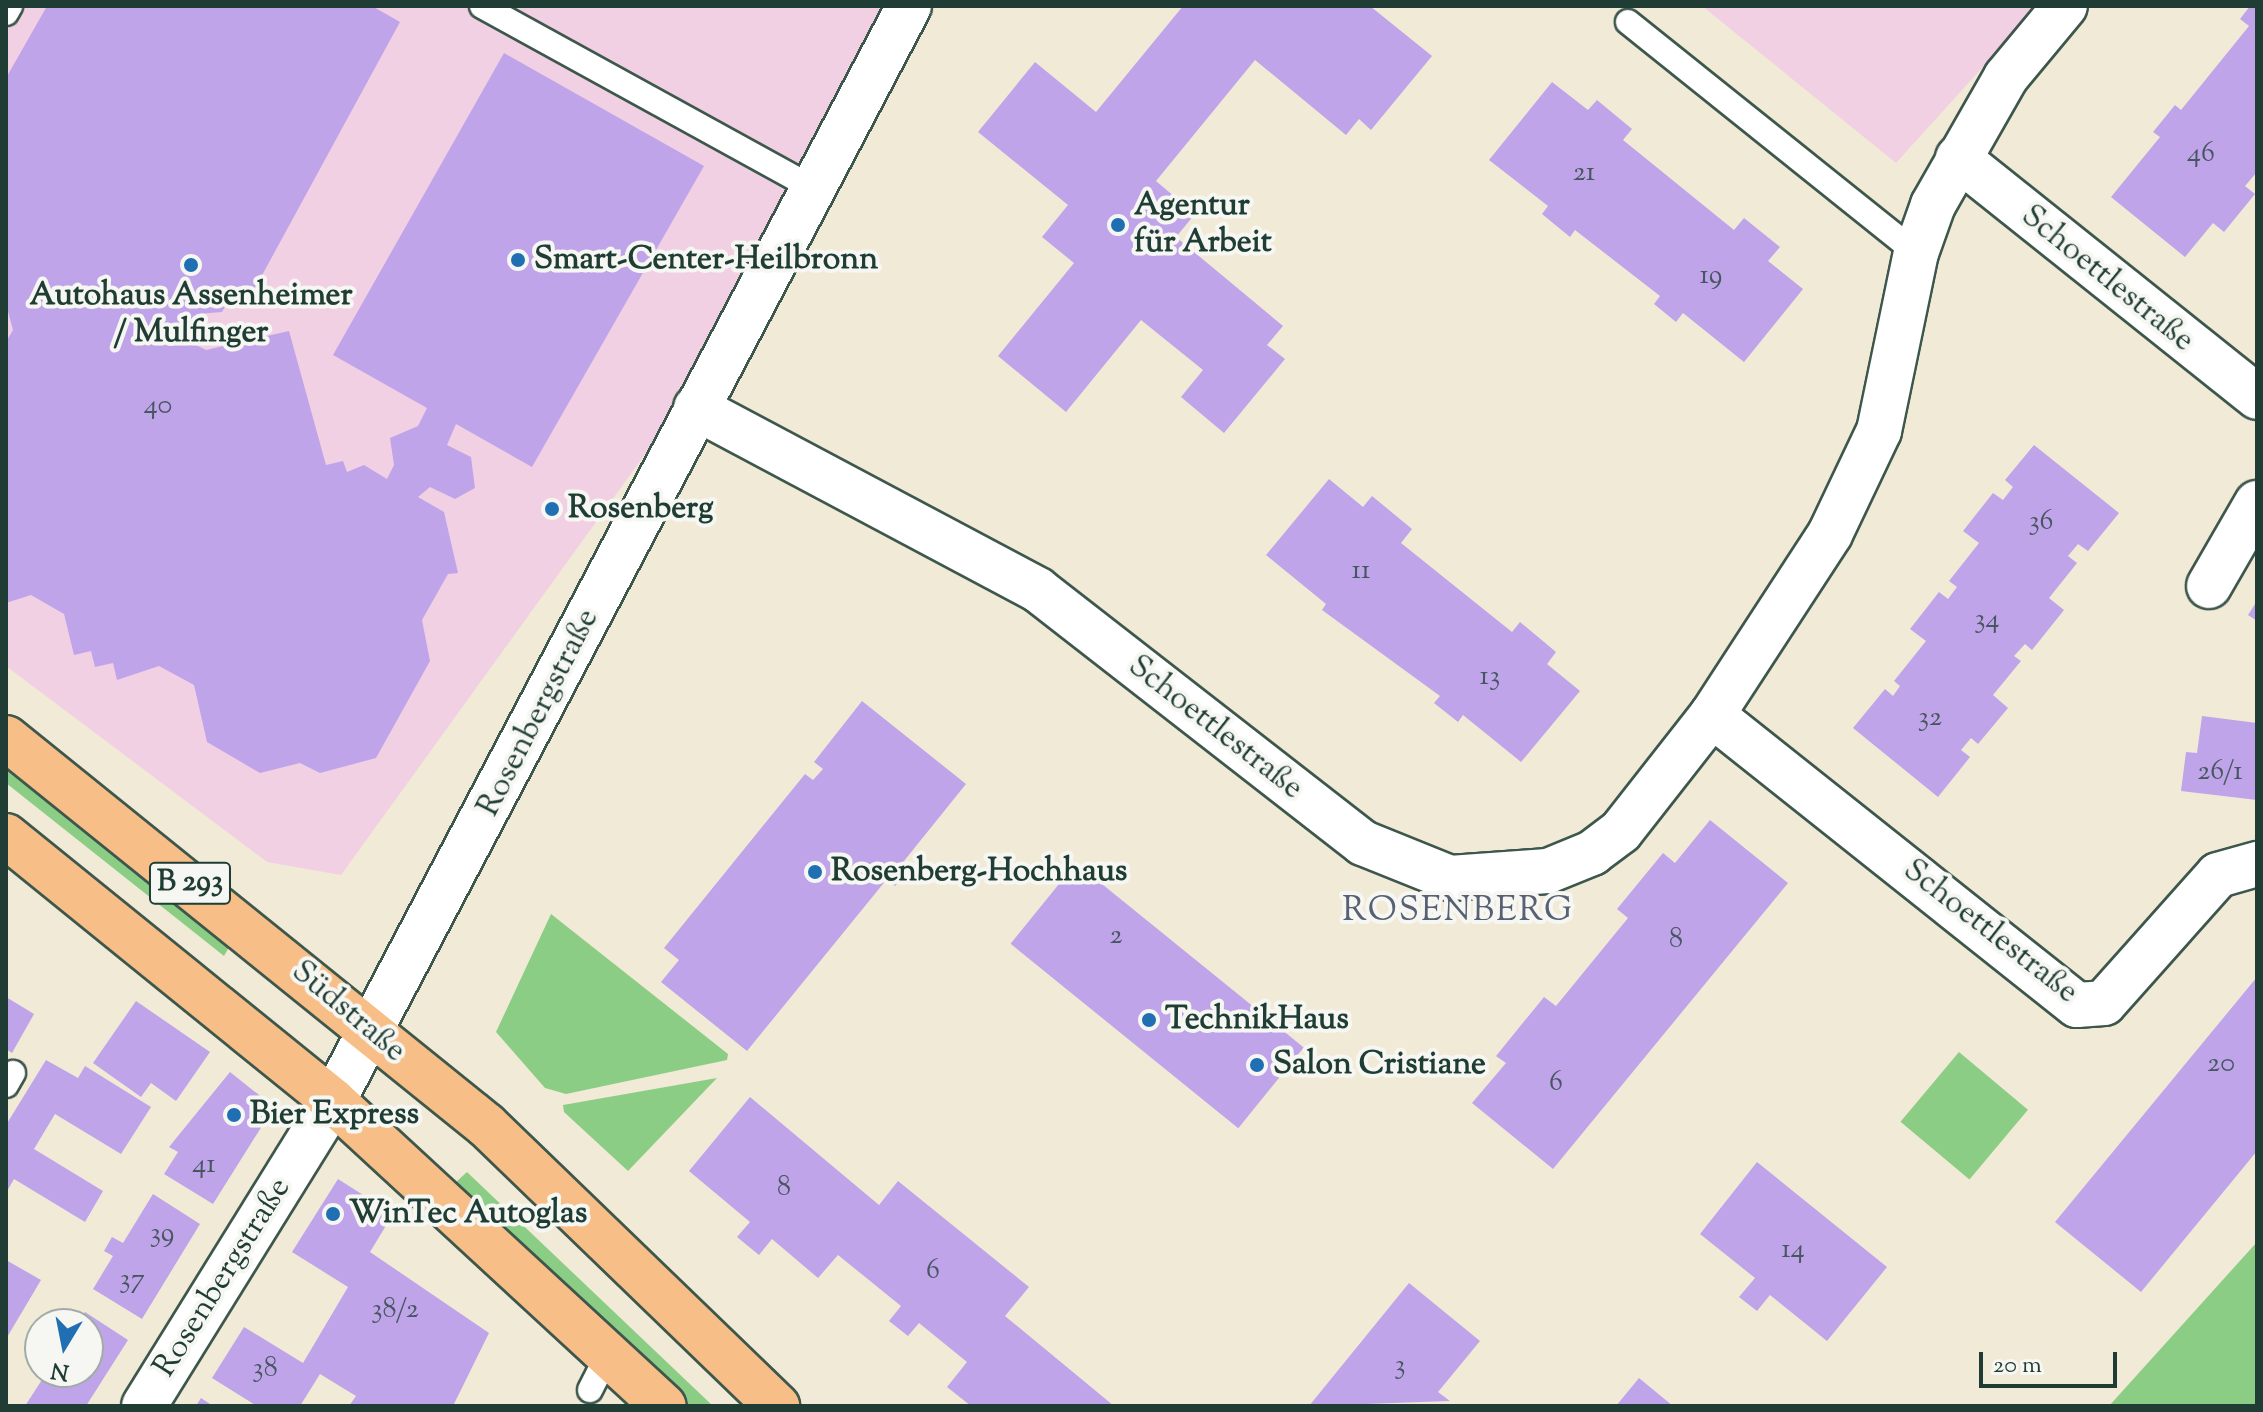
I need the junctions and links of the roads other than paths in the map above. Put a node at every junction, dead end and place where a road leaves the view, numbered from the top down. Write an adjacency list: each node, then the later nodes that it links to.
1 (10, 6): 5 (lane)
2 (482, 6): 8 (lane)
3 (909, 6): 8 (street, Rosenbergstraße)
4 (2065, 6): 7 (street, Schoettlestraße)
5 (6, 13)
6 (1628, 22): 9 (lane)
7 (1958, 158): 9 (street, Schoettlestraße); 10 (street, Schoettlestraße)
8 (811, 187): 11 (street, Rosenbergstraße)
9 (1916, 253): 14 (street, Schoettlestraße)
10 (2257, 397)
11 (696, 408): 14 (street, Schoettlestraße); 18 (street, Rosenbergstraße)
12 (2257, 503): 13 (street)
13 (2209, 586)
14 (1712, 715): 17 (street, Schoettlestraße)
15 (6, 738): 18 (main road, Südstraße / B 293)
16 (6, 836): 19 (main road, B 293)
17 (2257, 864)
18 (371, 1032): 19 (street, Rosenbergstraße); 22 (main road, Südstraße / B 293)
19 (333, 1101): 20 (street, Rosenbergstraße); 21 (main road, B 293)
20 (144, 1406)
21 (664, 1406)
22 (777, 1406)

